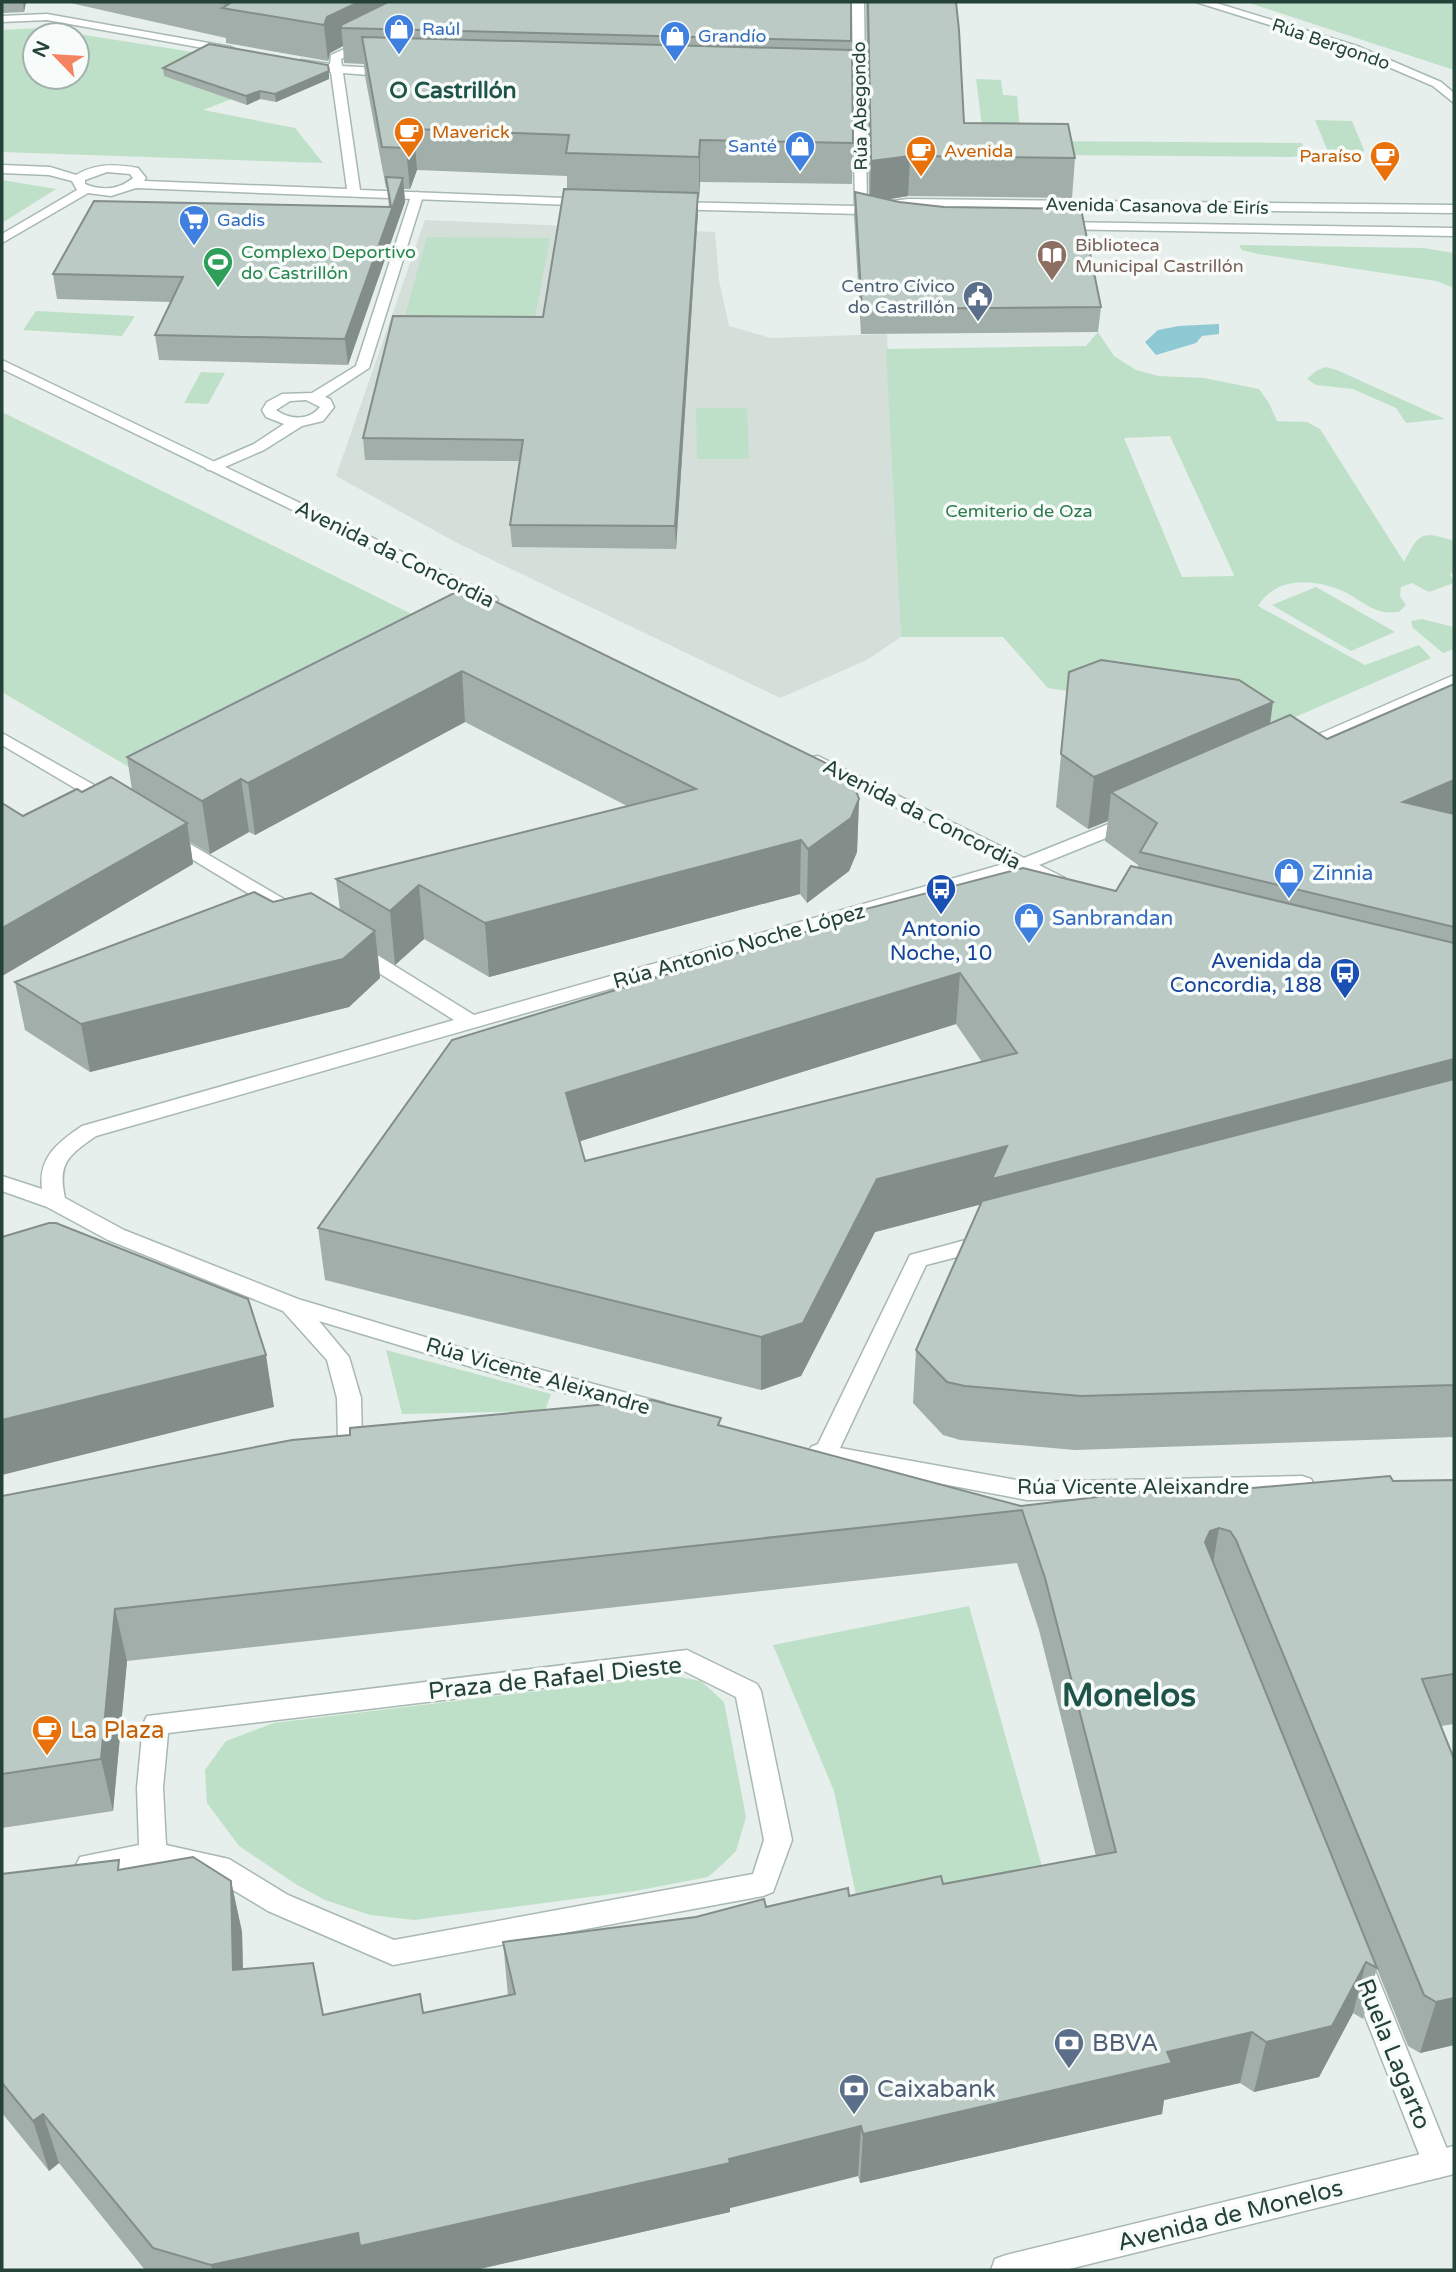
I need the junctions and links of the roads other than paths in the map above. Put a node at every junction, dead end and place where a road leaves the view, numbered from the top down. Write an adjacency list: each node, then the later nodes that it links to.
1 (858, 2): 10 (street, Rúa Abegondo)
2 (1202, 2): 11 (street, Rúa Bergondo)
3 (2, 19): 5 (street)
4 (381, 35): 7 (street)
5 (245, 53)
6 (285, 60): 7 (street)
7 (337, 69): 8 (street); 15 (street)
8 (414, 73)
9 (810, 83): 10 (street)
10 (861, 84): 20 (street, Rúa Abegondo)
11 (1454, 99)
12 (2, 169): 13 (street)
13 (82, 184): 14 (street); 14 (street); 24 (street)
14 (134, 184): 15 (street)
15 (354, 194): 16 (street)
16 (418, 196): 17 (street); 26 (street)
17 (600, 204)
18 (653, 205): 20 (street, Avenida Casanova de Eirís)
19 (1454, 209): 20 (street, Avenida Casanova de Eirís)
20 (861, 211): 21 (street, Avenida Casanova de Eirís)
21 (898, 220)
22 (1040, 226): 23 (street, Avenida Casanova de Eirís)
23 (1454, 232)
24 (2, 239)
25 (2, 363): 28 (street, Avenida da Concordia)
26 (316, 397): 27 (street); 27 (street)
27 (298, 422): 28 (street)
28 (213, 467): 29 (street, Avenida da Concordia)
29 (501, 606)
30 (1454, 680): 33 (street)
31 (2, 738): 34 (street)
32 (798, 752): 37 (street, Avenida da Concordia)
33 (1284, 756)
34 (129, 813)
35 (1144, 816): 37 (street, Rúa Antonio Noche López)
36 (152, 827): 39 (street)
37 (1022, 865): 38 (street, Avenida da Concordia); 41 (street, Rúa Antonio Noche López)
38 (1080, 892)
39 (314, 926)
40 (338, 940): 41 (street)
41 (471, 1023): 43 (street, Rúa Antonio Noche López)
42 (2, 1183): 43 (street, Rúa Vicente Aleixandre)
43 (55, 1202): 44 (street, Rúa Vicente Aleixandre)
44 (116, 1235): 46 (street); 47 (street, Rúa Vicente Aleixandre)
45 (1012, 1235): 53 (street)
46 (90, 1242)
47 (290, 1305): 48 (street, Rúa Vicente Aleixandre); 50 (street, Rúa Vicente Aleixandre)
48 (624, 1424)
49 (377, 1440): 50 (street)
50 (350, 1442): 51 (street)
51 (323, 1447)
52 (798, 1448): 53 (street, Rúa Vicente Aleixandre)
53 (825, 1455): 54 (street, Rúa Vicente Aleixandre)
54 (1332, 1485)
55 (153, 1854): 55 (street, Praza de Rafael Dieste); 56 (street)
56 (69, 1869)
57 (1348, 1938): 58 (street, Ruela Lagarto)
58 (1446, 2162): 59 (street, Avenida de Monelos)
59 (1006, 2270)

